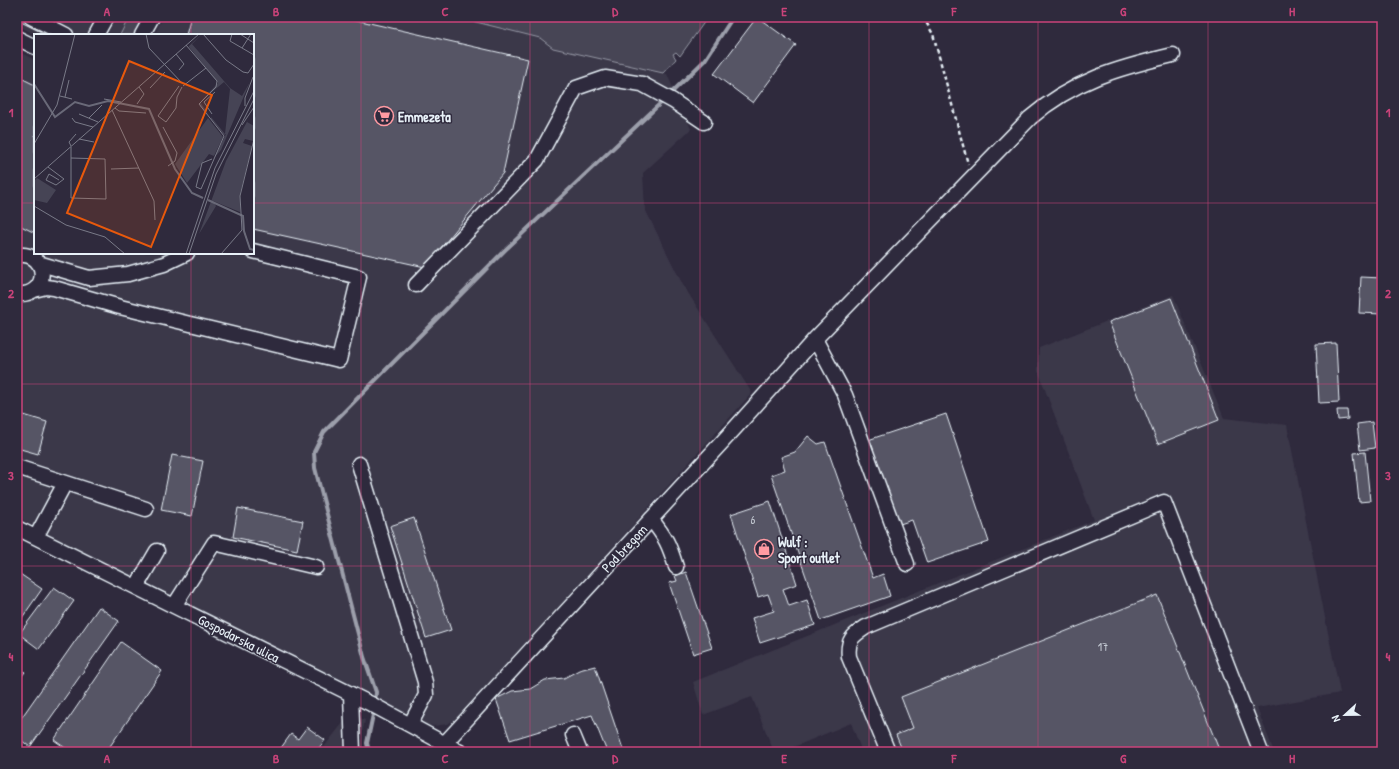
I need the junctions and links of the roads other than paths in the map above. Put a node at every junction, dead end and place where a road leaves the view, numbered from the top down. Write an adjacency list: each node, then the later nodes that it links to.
1 (32, 17): 4 (street)
2 (106, 17): 5 (street)
3 (152, 17): 6 (street)
4 (64, 34)
5 (97, 34)
6 (143, 34)
7 (17, 38): 8 (street)
8 (34, 46)
9 (1173, 55): 17 (street, Pod bregom)
10 (704, 122): 15 (street)
11 (254, 251): 16 (street)
12 (19, 252): 14 (street)
13 (185, 254): 14 (street)
14 (38, 263): 16 (street)
15 (416, 285)
16 (24, 294)
17 (815, 339): 22 (street, Pod bregom); 26 (street)
18 (360, 464): 32 (street)
19 (17, 467): 20 (street)
20 (65, 483): 21 (street); 24 (street)
21 (146, 509)
22 (651, 519): 28 (street); 34 (street, Pod bregom)
23 (17, 528): 24 (street, Gospodarska ulica)
24 (36, 537): 29 (street, Gospodarska ulica)
25 (157, 551): 29 (street)
26 (907, 564)
27 (316, 567): 30 (street)
28 (676, 567)
29 (136, 587): 30 (street, Gospodarska ulica)
30 (174, 606): 31 (street, Gospodarska ulica)
31 (351, 694): 32 (street, Gospodarska ulica); 35 (street)
32 (410, 725): 34 (street, Gospodarska ulica)
33 (573, 735): 37 (street)
34 (444, 744): 36 (street, Gospodarska ulica)
35 (353, 752)
36 (460, 752)
37 (580, 752)
38 (888, 752): 39 (street)
39 (1261, 752)

